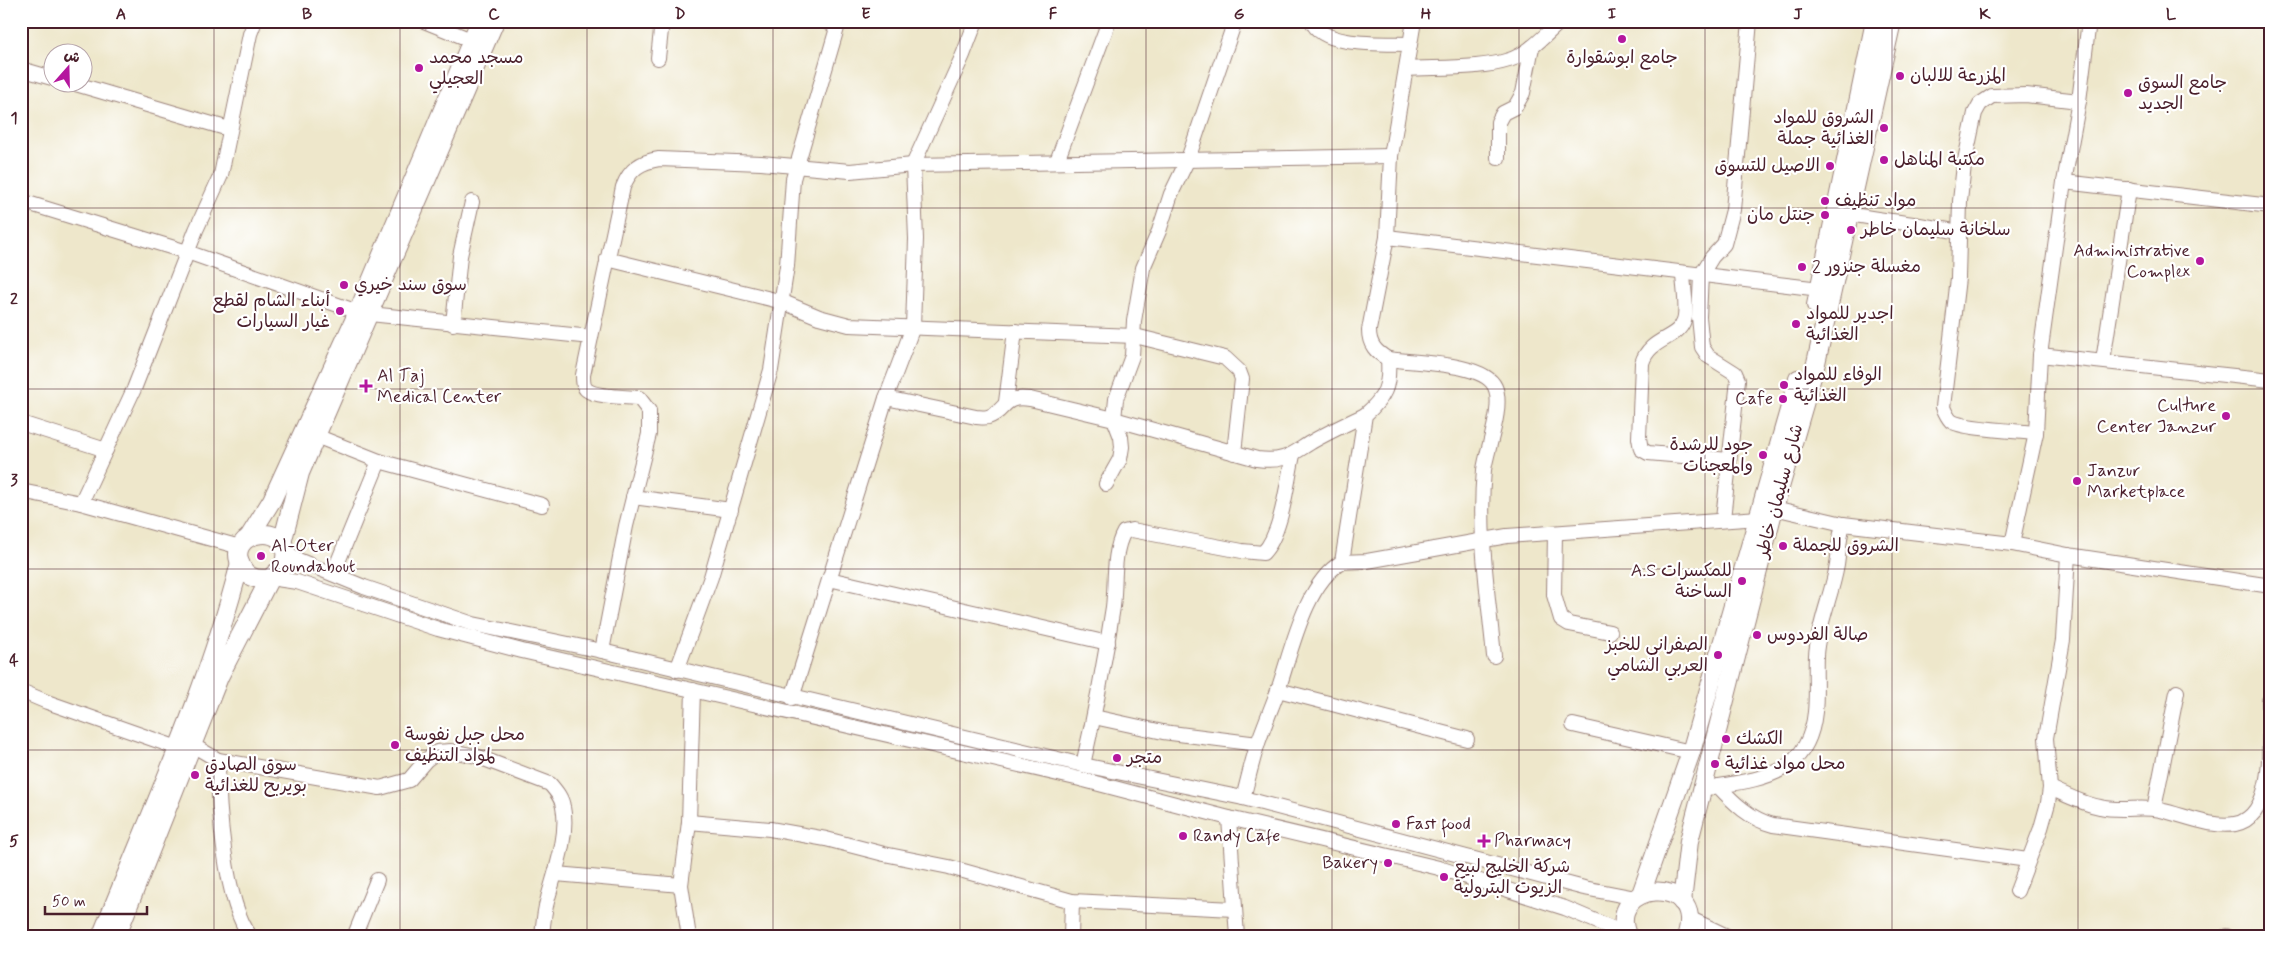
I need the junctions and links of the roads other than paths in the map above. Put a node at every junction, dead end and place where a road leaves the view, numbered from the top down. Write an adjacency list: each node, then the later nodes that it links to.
1 (255, 21): 27 (street)
2 (424, 21): 18 (street)
3 (480, 21): 18 (main road)
4 (495, 21): 48 (main road)
5 (662, 21): 21 (street)
6 (976, 21): 32 (street)
7 (1110, 21): 31 (street)
8 (1235, 21): 30 (street)
9 (1312, 21): 19 (street)
10 (1414, 21): 19 (street)
11 (1561, 21): 17 (street)
12 (1750, 21): 45 (street)
13 (1875, 21): 46 (main road, شارع سليمان خاطر)
14 (1892, 21): 39 (main road, شارع سليمان خاطر)
15 (2089, 21): 26 (street)
16 (835, 23): 33 (street)
17 (1549, 26): 20 (street)
18 (471, 40): 48 (main road)
19 (1410, 44): 23 (street)
20 (1532, 47): 23 (street); 29 (street)
21 (658, 58)
22 (21, 68): 24 (street)
23 (1406, 69): 28 (street)
24 (42, 75)
25 (92, 89): 27 (street)
26 (2079, 101): 34 (street); 40 (street)
27 (229, 129): 42 (street)
28 (1391, 156): 30 (street); 41 (street)
29 (1498, 158)
30 (1188, 159): 31 (street); 52 (street)
31 (1057, 161): 32 (street)
32 (913, 164): 33 (street); 50 (street)
33 (798, 165): 43 (street); 47 (street)
34 (2064, 182): 35 (street); 54 (street)
35 (2129, 189): 38 (street); 56 (street)
36 (21, 201): 42 (street)
37 (472, 202): 49 (street)
38 (2271, 206)
39 (1849, 214): 40 (street); 75 (main road, شارع سليمان خاطر)
40 (1958, 232): 63 (street)
41 (1387, 237): 44 (street); 55 (street)
42 (187, 252): 48 (street); 65 (street)
43 (607, 259): 47 (street); 53 (street)
44 (1683, 273): 45 (street); 68 (street)
45 (1701, 275): 46 (street); 68 (street)
46 (1820, 289): 77 (main road, شارع سليمان خاطر)
47 (783, 302): 50 (street); 76 (street)
48 (364, 313): 49 (street); 64 (main road); 84 (main road)
49 (453, 324): 53 (street)
50 (913, 326): 51 (street); 58 (street)
51 (1015, 331): 52 (street); 59 (street)
52 (1134, 336): 61 (street); 66 (street)
53 (591, 337): 72 (street)
54 (2040, 354): 56 (street); 63 (street)
55 (1388, 359): 60 (street); 81 (street)
56 (2103, 361): 57 (street)
57 (2271, 380)
58 (886, 398): 59 (street); 89 (street)
59 (1006, 402): 61 (street)
60 (1365, 415): 67 (street); 86 (street)
61 (1114, 419): 66 (street); 70 (street)
62 (21, 423): 65 (street)
63 (2036, 433): 82 (street)
64 (316, 436): 69 (street); 83 (main road)
65 (106, 450): 73 (street)
66 (1234, 453): 67 (street)
67 (1293, 455): 92 (street)
68 (1729, 460): 78 (street)
69 (378, 461): 74 (street); 87 (street)
70 (1106, 484)
71 (21, 491): 73 (street)
72 (633, 497): 76 (street); 93 (street)
73 (81, 504): 84 (street)
74 (542, 505)
75 (1774, 508): 79 (street); 110 (main road, شارع سليمان خاطر)
76 (731, 510): 95 (street)
77 (1759, 518): 78 (street); 107 (main road, شارع سليمان خاطر)
78 (1723, 520): 80 (street)
79 (1843, 524): 82 (street); 110 (street)
80 (1555, 533): 81 (street); 91 (street)
81 (1482, 541): 86 (street); 94 (street)
82 (2012, 544): 85 (street)
83 (284, 547): 84 (main road); 87 (street); 88 (main road)
84 (243, 549): 88 (main road); 106 (main road)
85 (2068, 555): 90 (street); 111 (street)
86 (1342, 562): 97 (street)
87 (333, 574): 93 (street)
88 (270, 578): 96 (street); 106 (main road)
89 (829, 579): 92 (street); 100 (street)
90 (2271, 586)
91 (1610, 632)
92 (1108, 643): 102 (street)
93 (602, 652): 95 (street)
94 (1494, 656)
95 (676, 670): 100 (street)
96 (693, 690): 115 (street); 116 (street)
97 (1278, 690): 104 (street); 105 (street)
98 (21, 691): 106 (street)
99 (2177, 692): 114 (street)
100 (792, 698): 109 (street)
101 (2269, 701): 112 (street)
102 (1094, 717): 105 (street); 109 (street)
103 (1573, 725): 107 (street)
104 (1467, 739)
105 (1258, 744): 113 (street)
106 (186, 747): 108 (street); 127 (main road); 128 (main road)
107 (1691, 752): 122 (main road, شارع سليمان خاطر)
108 (218, 760): 118 (street); 129 (street)
109 (1083, 765): 113 (street)
110 (1710, 787): 117 (street); 125 (main road, شارع سليمان خاطر)
111 (2050, 788): 114 (street); 117 (street)
112 (2268, 791): 114 (street)
113 (1243, 798): 122 (street)
114 (2154, 809)
115 (1229, 818): 124 (street); 126 (street)
116 (688, 822): 120 (street); 123 (street)
117 (2028, 860): 121 (street)
118 (556, 874): 120 (street); 131 (street)
119 (377, 880): 130 (street)
120 (681, 885): 132 (street)
121 (2017, 891)
122 (1639, 896): 125 (main road); 126 (main road, شارع سليمان خاطر)
123 (1072, 900): 124 (street); 133 (street)
124 (1234, 909): 134 (street)
125 (1686, 910): 135 (main road, شارع سليمان خاطر); 136 (street)
126 (1627, 935)
127 (101, 937)
128 (116, 937)
129 (251, 937)
130 (354, 937)
131 (542, 937)
132 (689, 937)
133 (1071, 937)
134 (1237, 937)
135 (1686, 937)
136 (1728, 937)

